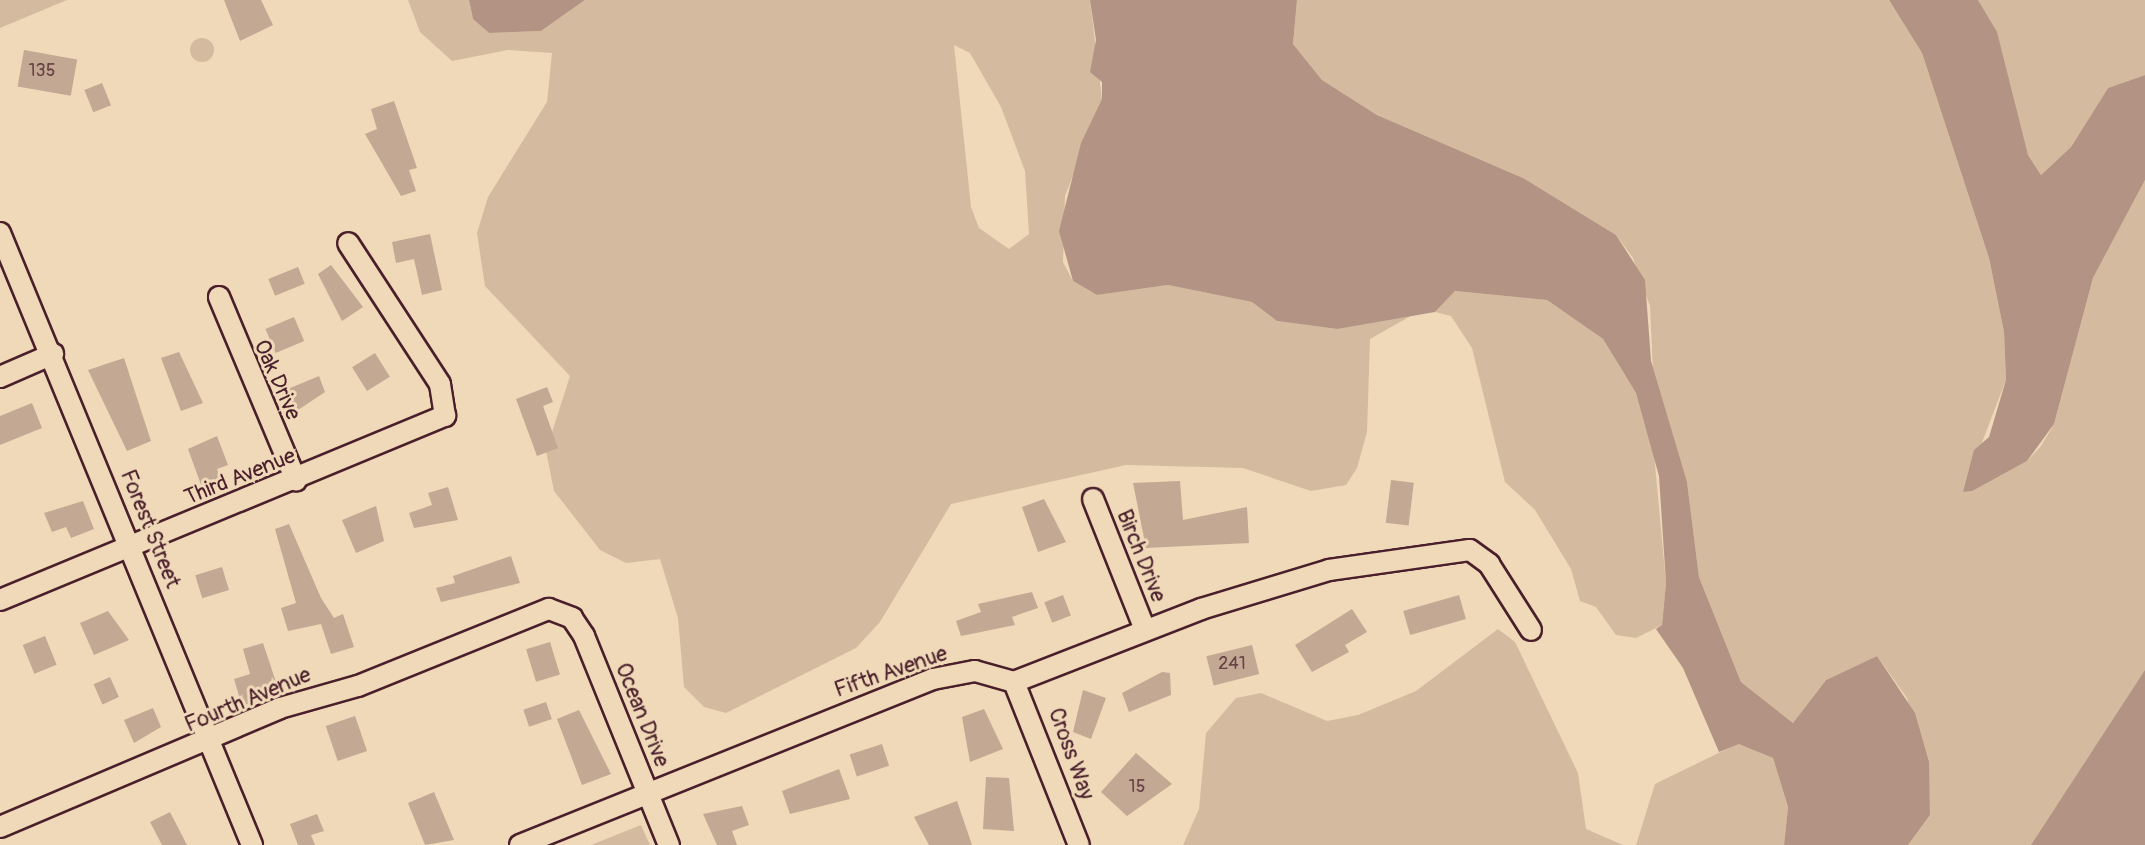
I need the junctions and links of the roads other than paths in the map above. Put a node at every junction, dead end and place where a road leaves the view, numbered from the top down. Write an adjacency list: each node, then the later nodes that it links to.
1 (0, 233): 4 (street, Forest Street)
2 (348, 243): 6 (street, Third Avenue)
3 (219, 297): 6 (street, Oak Drive)
4 (53, 354): 5 (street); 8 (street, Forest Street)
5 (0, 377)
6 (296, 480): 8 (street, Third Avenue)
7 (1093, 499): 11 (street, Birch Drive)
8 (132, 547): 9 (street, Third Avenue); 14 (street, Forest Street)
9 (0, 600)
10 (559, 612): 14 (street, Fourth Avenue); 15 (street, Ocean Drive)
11 (1145, 630): 12 (street); 13 (street)
12 (1531, 630)
13 (1014, 682): 15 (street, Fifth Avenue); 17 (street, Cross Way)
14 (211, 742): 16 (street, Fourth Avenue); 18 (street, Forest Street)
15 (648, 793): 19 (street, Fifth Avenue); 20 (street, Ocean Drive)
16 (0, 827)
17 (1077, 844)
18 (252, 845)
19 (520, 845)
20 (669, 845)

